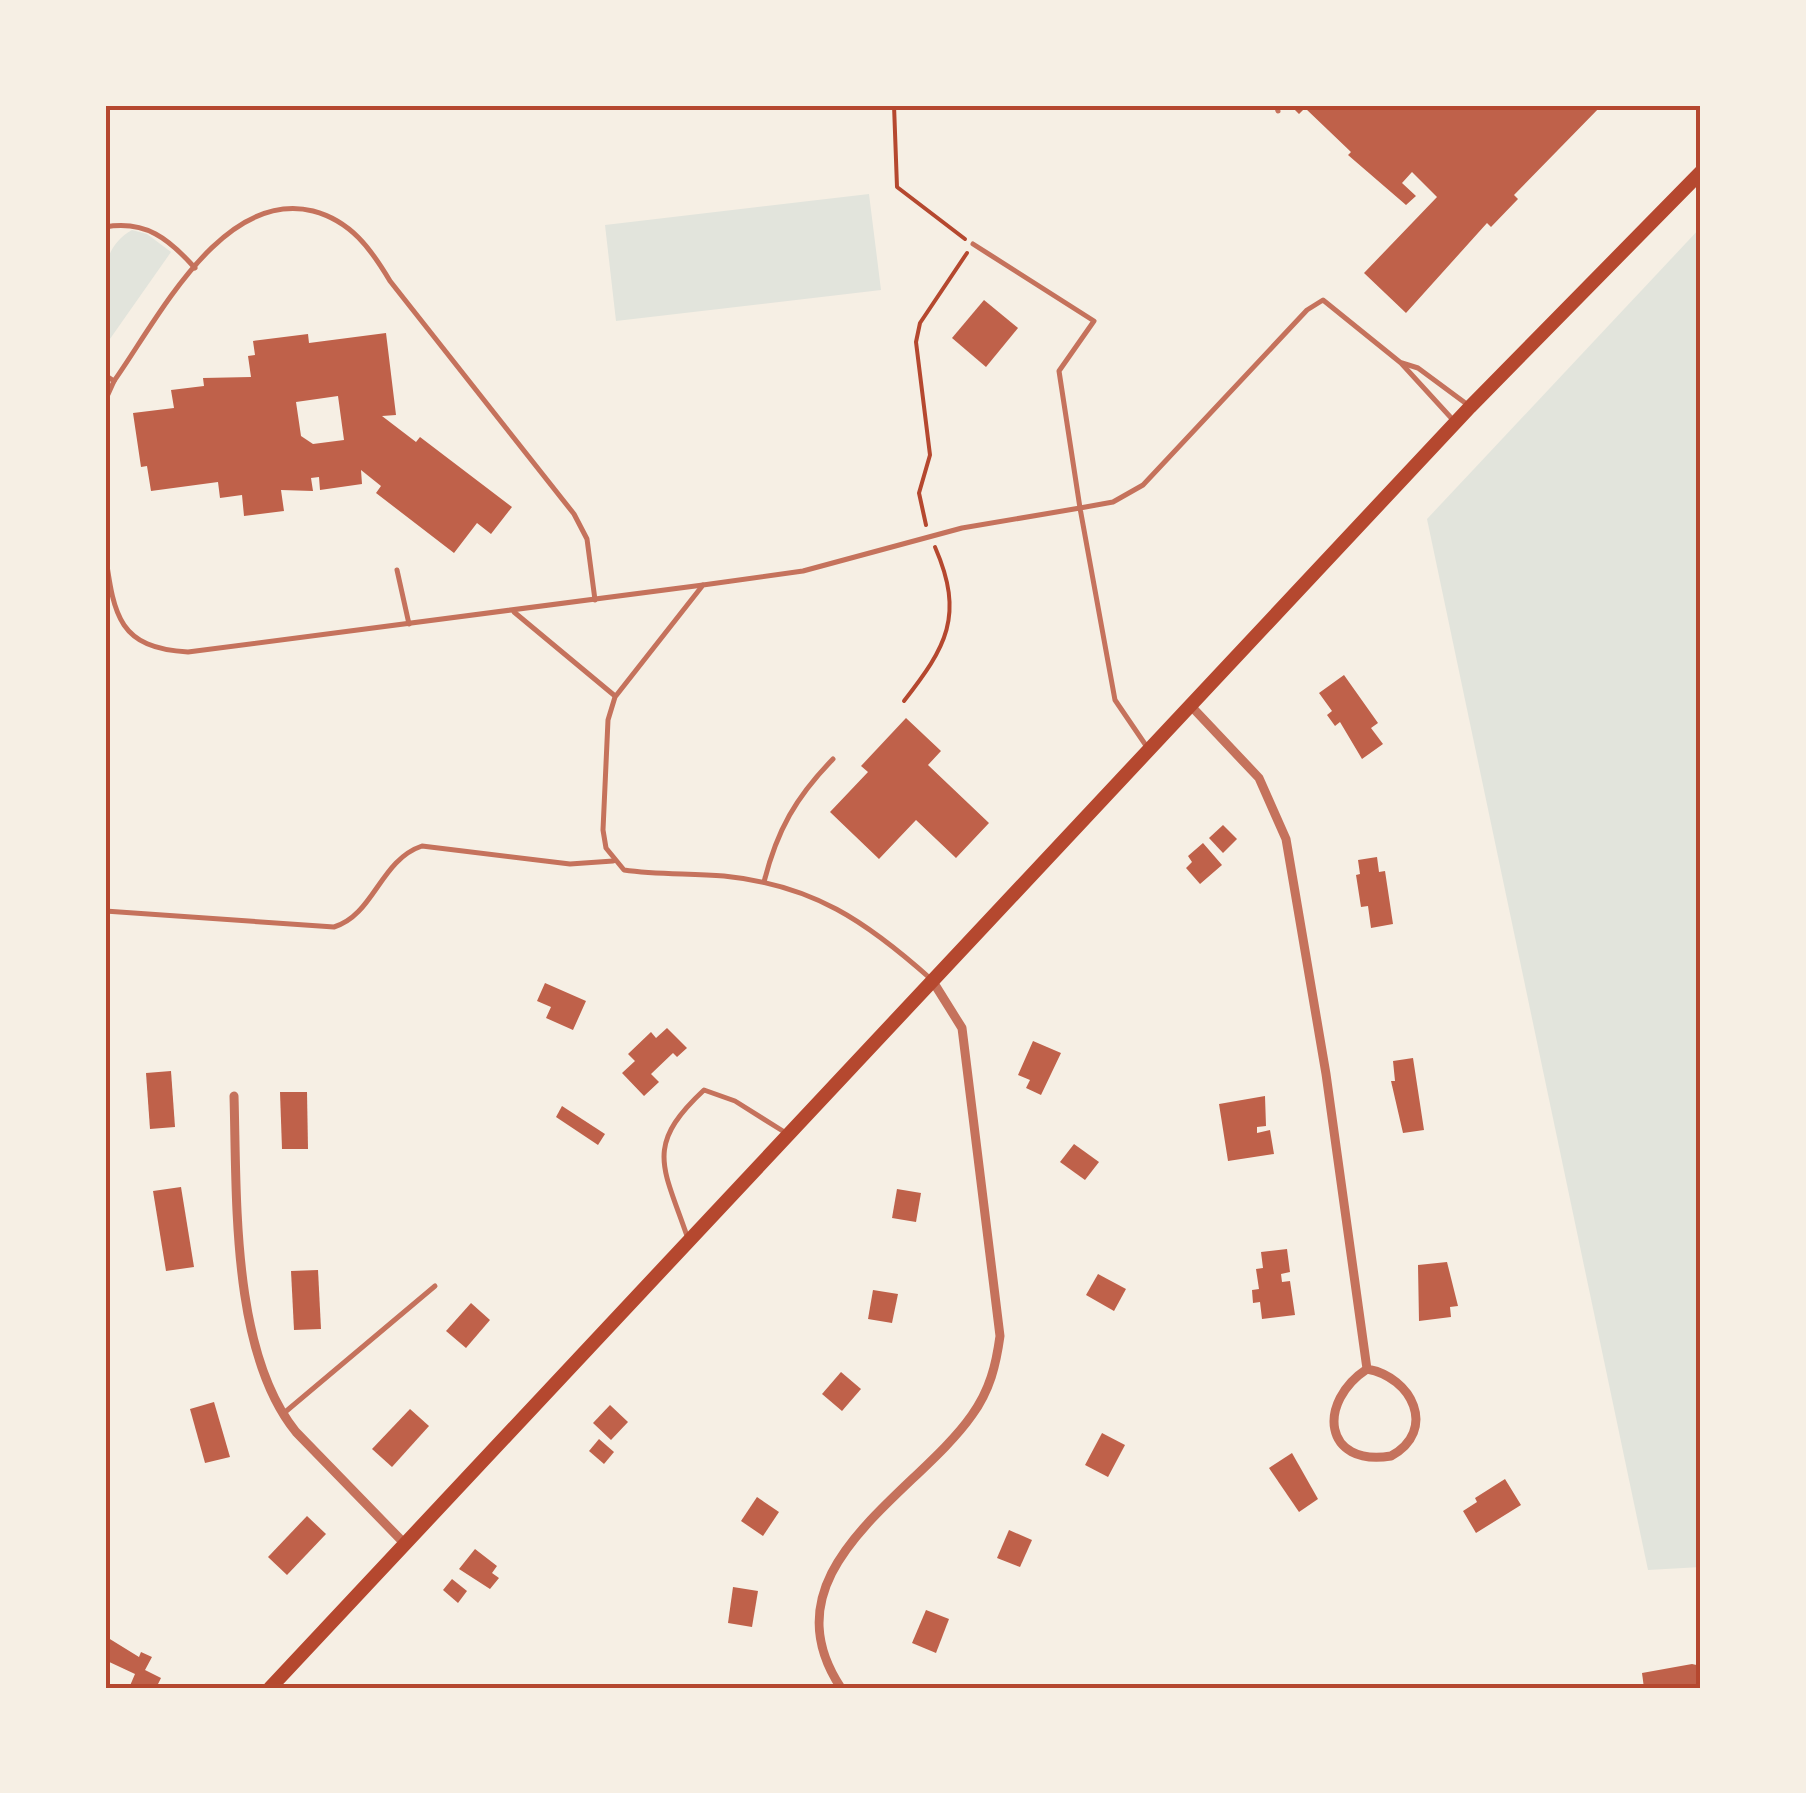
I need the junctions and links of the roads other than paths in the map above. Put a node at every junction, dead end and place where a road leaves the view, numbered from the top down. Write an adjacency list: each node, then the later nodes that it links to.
1 (1701, 172): 9 (main road)
2 (105, 227): 4 (lane)
3 (973, 244): 11 (lane)
4 (195, 268): 7 (lane); 16 (lane)
5 (1401, 363): 9 (lane); 10 (lane); 11 (lane)
6 (105, 374): 7 (lane)
7 (114, 381): 8 (lane)
8 (105, 401)
9 (1470, 407): 10 (main road)
10 (1456, 423): 20 (main road)
11 (1080, 508): 15 (lane); 21 (lane)
12 (105, 552): 13 (lane)
13 (106, 560): 18 (lane)
14 (397, 570): 18 (lane)
15 (703, 585): 16 (lane); 19 (lane)
16 (595, 600): 17 (lane)
17 (514, 612): 18 (lane); 19 (lane)
18 (409, 624)
19 (615, 696): 23 (lane)
20 (1191, 706): 21 (main road); 31 (street)
21 (1149, 750): 26 (main road)
22 (833, 759): 24 (lane)
23 (614, 861): 24 (lane); 25 (lane)
24 (764, 882): 26 (lane)
25 (105, 911)
26 (932, 980): 28 (main road); 35 (street)
27 (234, 1096): 32 (street)
28 (787, 1134): 29 (main road); 29 (lane)
29 (688, 1239): 33 (main road)
30 (434, 1286): 32 (lane)
31 (1367, 1370): 31 (street)
32 (282, 1414): 33 (street)
33 (403, 1542): 34 (main road)
34 (270, 1688)
35 (841, 1688)

